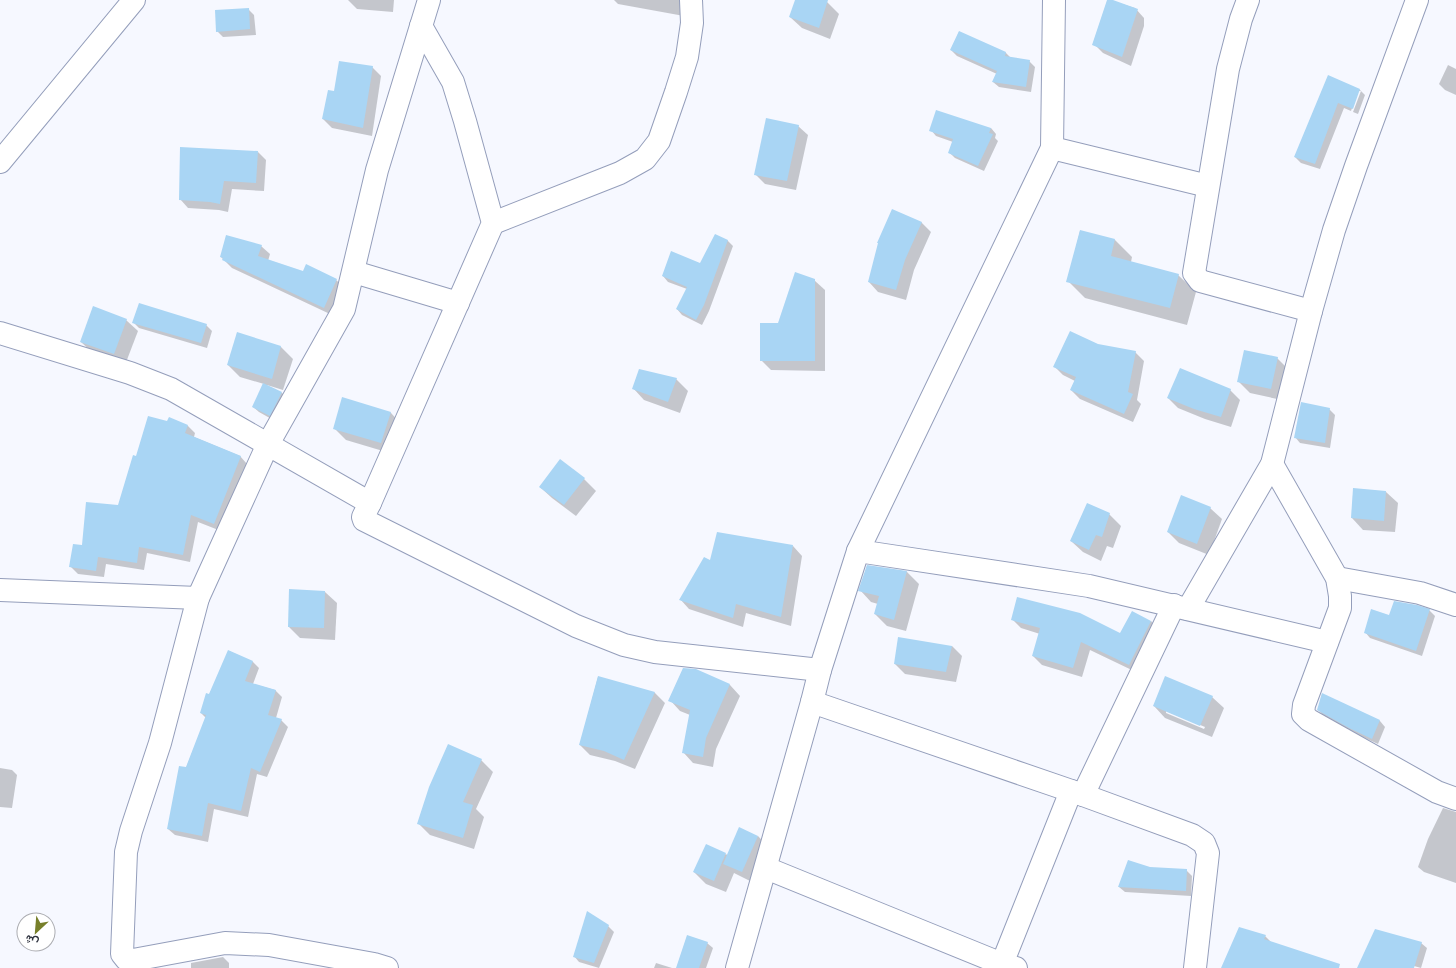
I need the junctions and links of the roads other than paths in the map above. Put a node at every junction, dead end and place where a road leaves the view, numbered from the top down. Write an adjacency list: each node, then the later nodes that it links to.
1 (134, 0): 9 (street)
2 (429, 0): 7 (street)
3 (691, 0): 11 (street)
4 (1054, 0): 8 (street)
5 (1248, 0): 10 (street)
6 (1417, 0): 14 (street)
7 (421, 26): 11 (street); 12 (street)
8 (1052, 148): 10 (street); 19 (street)
9 (0, 162)
10 (1208, 186): 14 (street)
11 (493, 224): 13 (street)
12 (354, 272): 13 (street); 16 (street)
13 (458, 303): 18 (street)
14 (1311, 310): 17 (street)
15 (0, 333): 16 (street)
16 (268, 444): 18 (street); 22 (street)
17 (1272, 464): 20 (street); 24 (street)
18 (370, 503): 26 (street)
19 (858, 551): 24 (street); 26 (street)
20 (1337, 578): 23 (street); 25 (street)
21 (0, 590): 22 (street)
22 (198, 598): 32 (street)
23 (1456, 605)
24 (1181, 607): 25 (street); 28 (street)
25 (1327, 642): 29 (street)
26 (820, 670): 27 (street)
27 (812, 702): 28 (street); 30 (street)
28 (1077, 793): 31 (street); 34 (street)
29 (1456, 799)
30 (766, 868): 31 (street); 33 (street)
31 (1009, 966)
32 (387, 968)
33 (737, 968)
34 (1195, 968)

